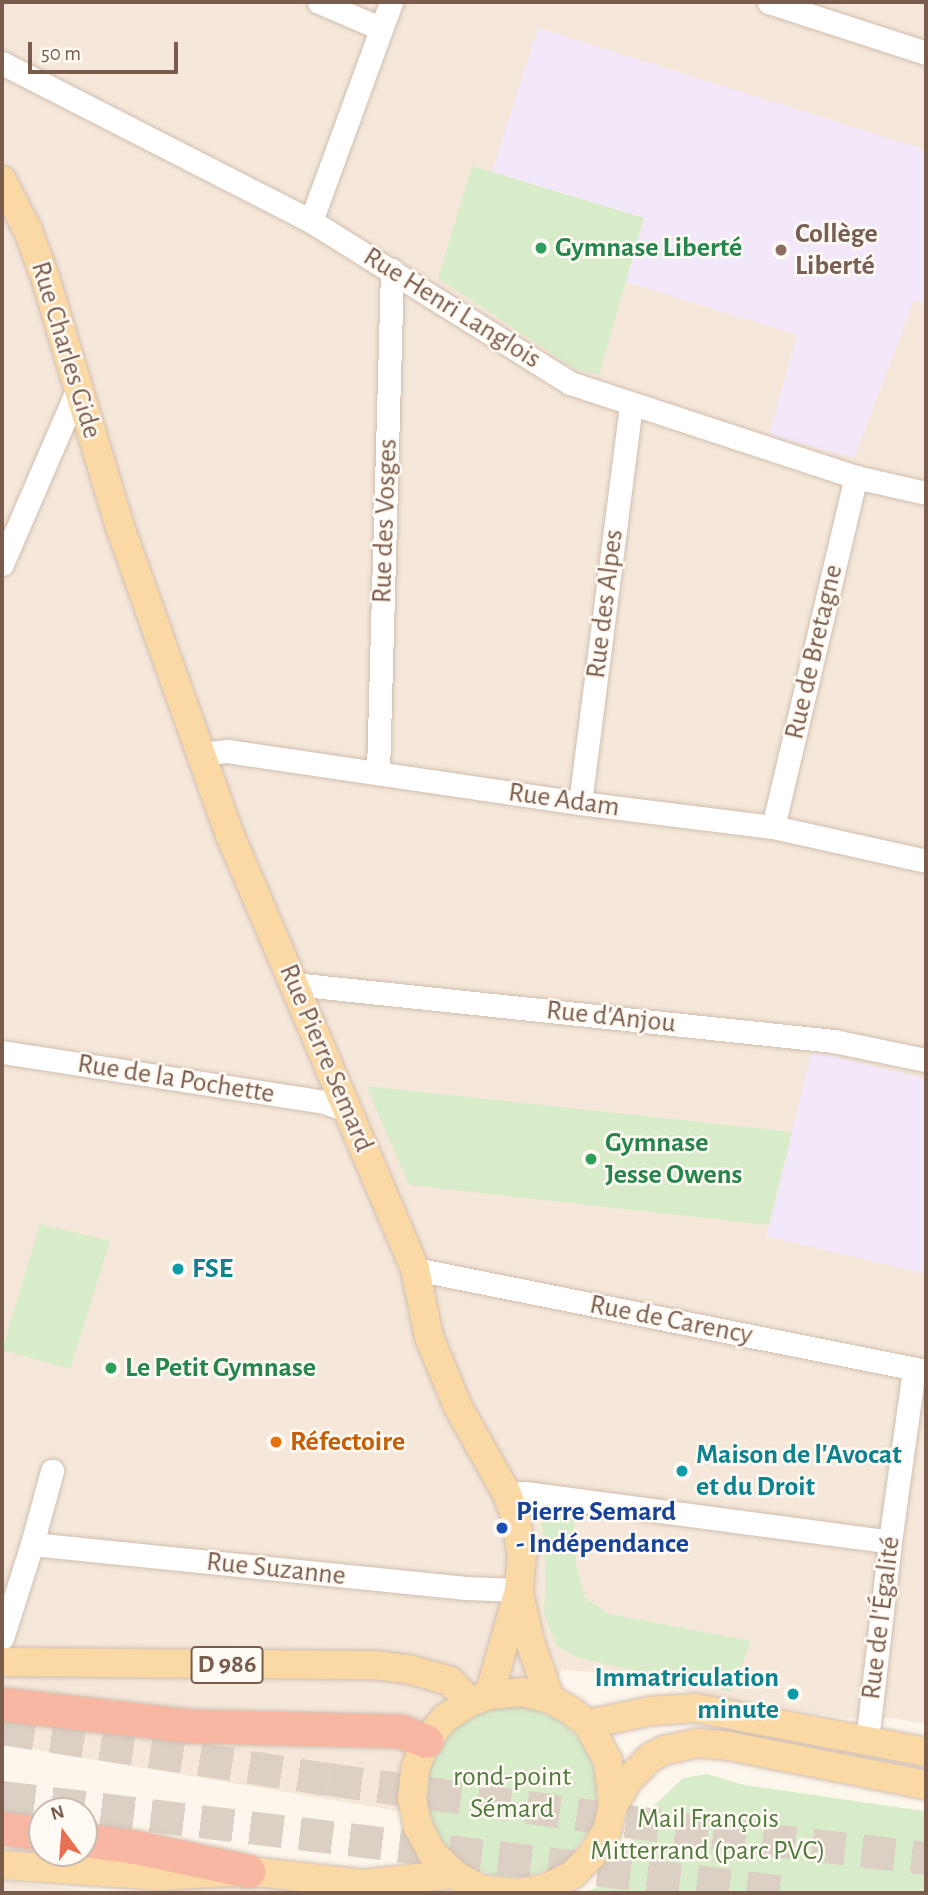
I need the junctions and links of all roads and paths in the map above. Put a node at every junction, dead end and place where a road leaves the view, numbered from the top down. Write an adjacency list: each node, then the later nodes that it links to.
1 (320, 2): 4 (street)
2 (391, 2): 4 (street)
3 (769, 2): 5 (street)
4 (380, 28): 8 (street)
5 (926, 53)
6 (2, 63): 8 (street, Rue Henri Langlois)
7 (5, 197): 10 (main road, Rue Charles Gide)
8 (311, 221): 9 (street, Rue Henri Langlois)
9 (392, 270): 11 (street, Rue Henri Langlois); 17 (street, Rue des Vosges)
10 (78, 388): 14 (main road, Rue Charles Gide); 15 (street)
11 (631, 405): 12 (street, Rue Henri Langlois); 18 (street, Rue des Alpes)
12 (856, 477): 13 (street, Rue Henri Langlois); 19 (street, Rue de Bretagne)
13 (926, 493)
14 (119, 524): 16 (main road, Rue Pierre Semard)
15 (2, 565)
16 (201, 754): 17 (street, Rue Adam); 21 (main road, Rue Pierre Semard)
17 (378, 772): 18 (street, Rue Adam)
18 (580, 803): 19 (street, Rue Adam)
19 (772, 827): 20 (street, Rue Adam)
20 (926, 860)
21 (294, 984): 23 (street, Rue d'Anjou); 24 (main road, Rue Pierre Semard)
22 (2, 1052): 24 (street, Rue de la Pochette)
23 (926, 1060)
24 (349, 1111): 25 (main road, Rue Pierre Semard)
25 (415, 1269): 26 (street, Rue de Carency); 28 (main road, Rue Pierre Semard)
26 (920, 1371): 29 (street, Rue de l'Égalité)
27 (52, 1471): 30 (street)
28 (507, 1494): 29 (street); 31 (main road, Rue Pierre Semard)
29 (890, 1542): 39 (street, Rue de l'Égalité)
30 (33, 1544): 31 (street, Rue Suzanne); 32 (street)
31 (519, 1590): 34 (main road, Rue Pierre Semard); 35 (main road, Rue Pierre Semard)
32 (2, 1638)
33 (2, 1662): 34 (main road, D 986)
34 (479, 1698): 35 (main road); 38 (main road)
35 (550, 1699): 37 (main road)
36 (2, 1704): 38 (highway)
37 (588, 1724): 39 (main road); 42 (main road)
38 (426, 1741): 48 (main road)
39 (867, 1741): 40 (main road)
40 (926, 1752)
41 (926, 1785): 42 (main road)
42 (613, 1806): 50 (main road)
43 (2, 1828): 44 (highway)
44 (28, 1832)
45 (98, 1843): 47 (highway)
46 (2, 1866): 47 (main road)
47 (248, 1871): 48 (main road)
48 (454, 1874): 49 (main road)
49 (480, 1891): 50 (main road)
50 (518, 1893)

